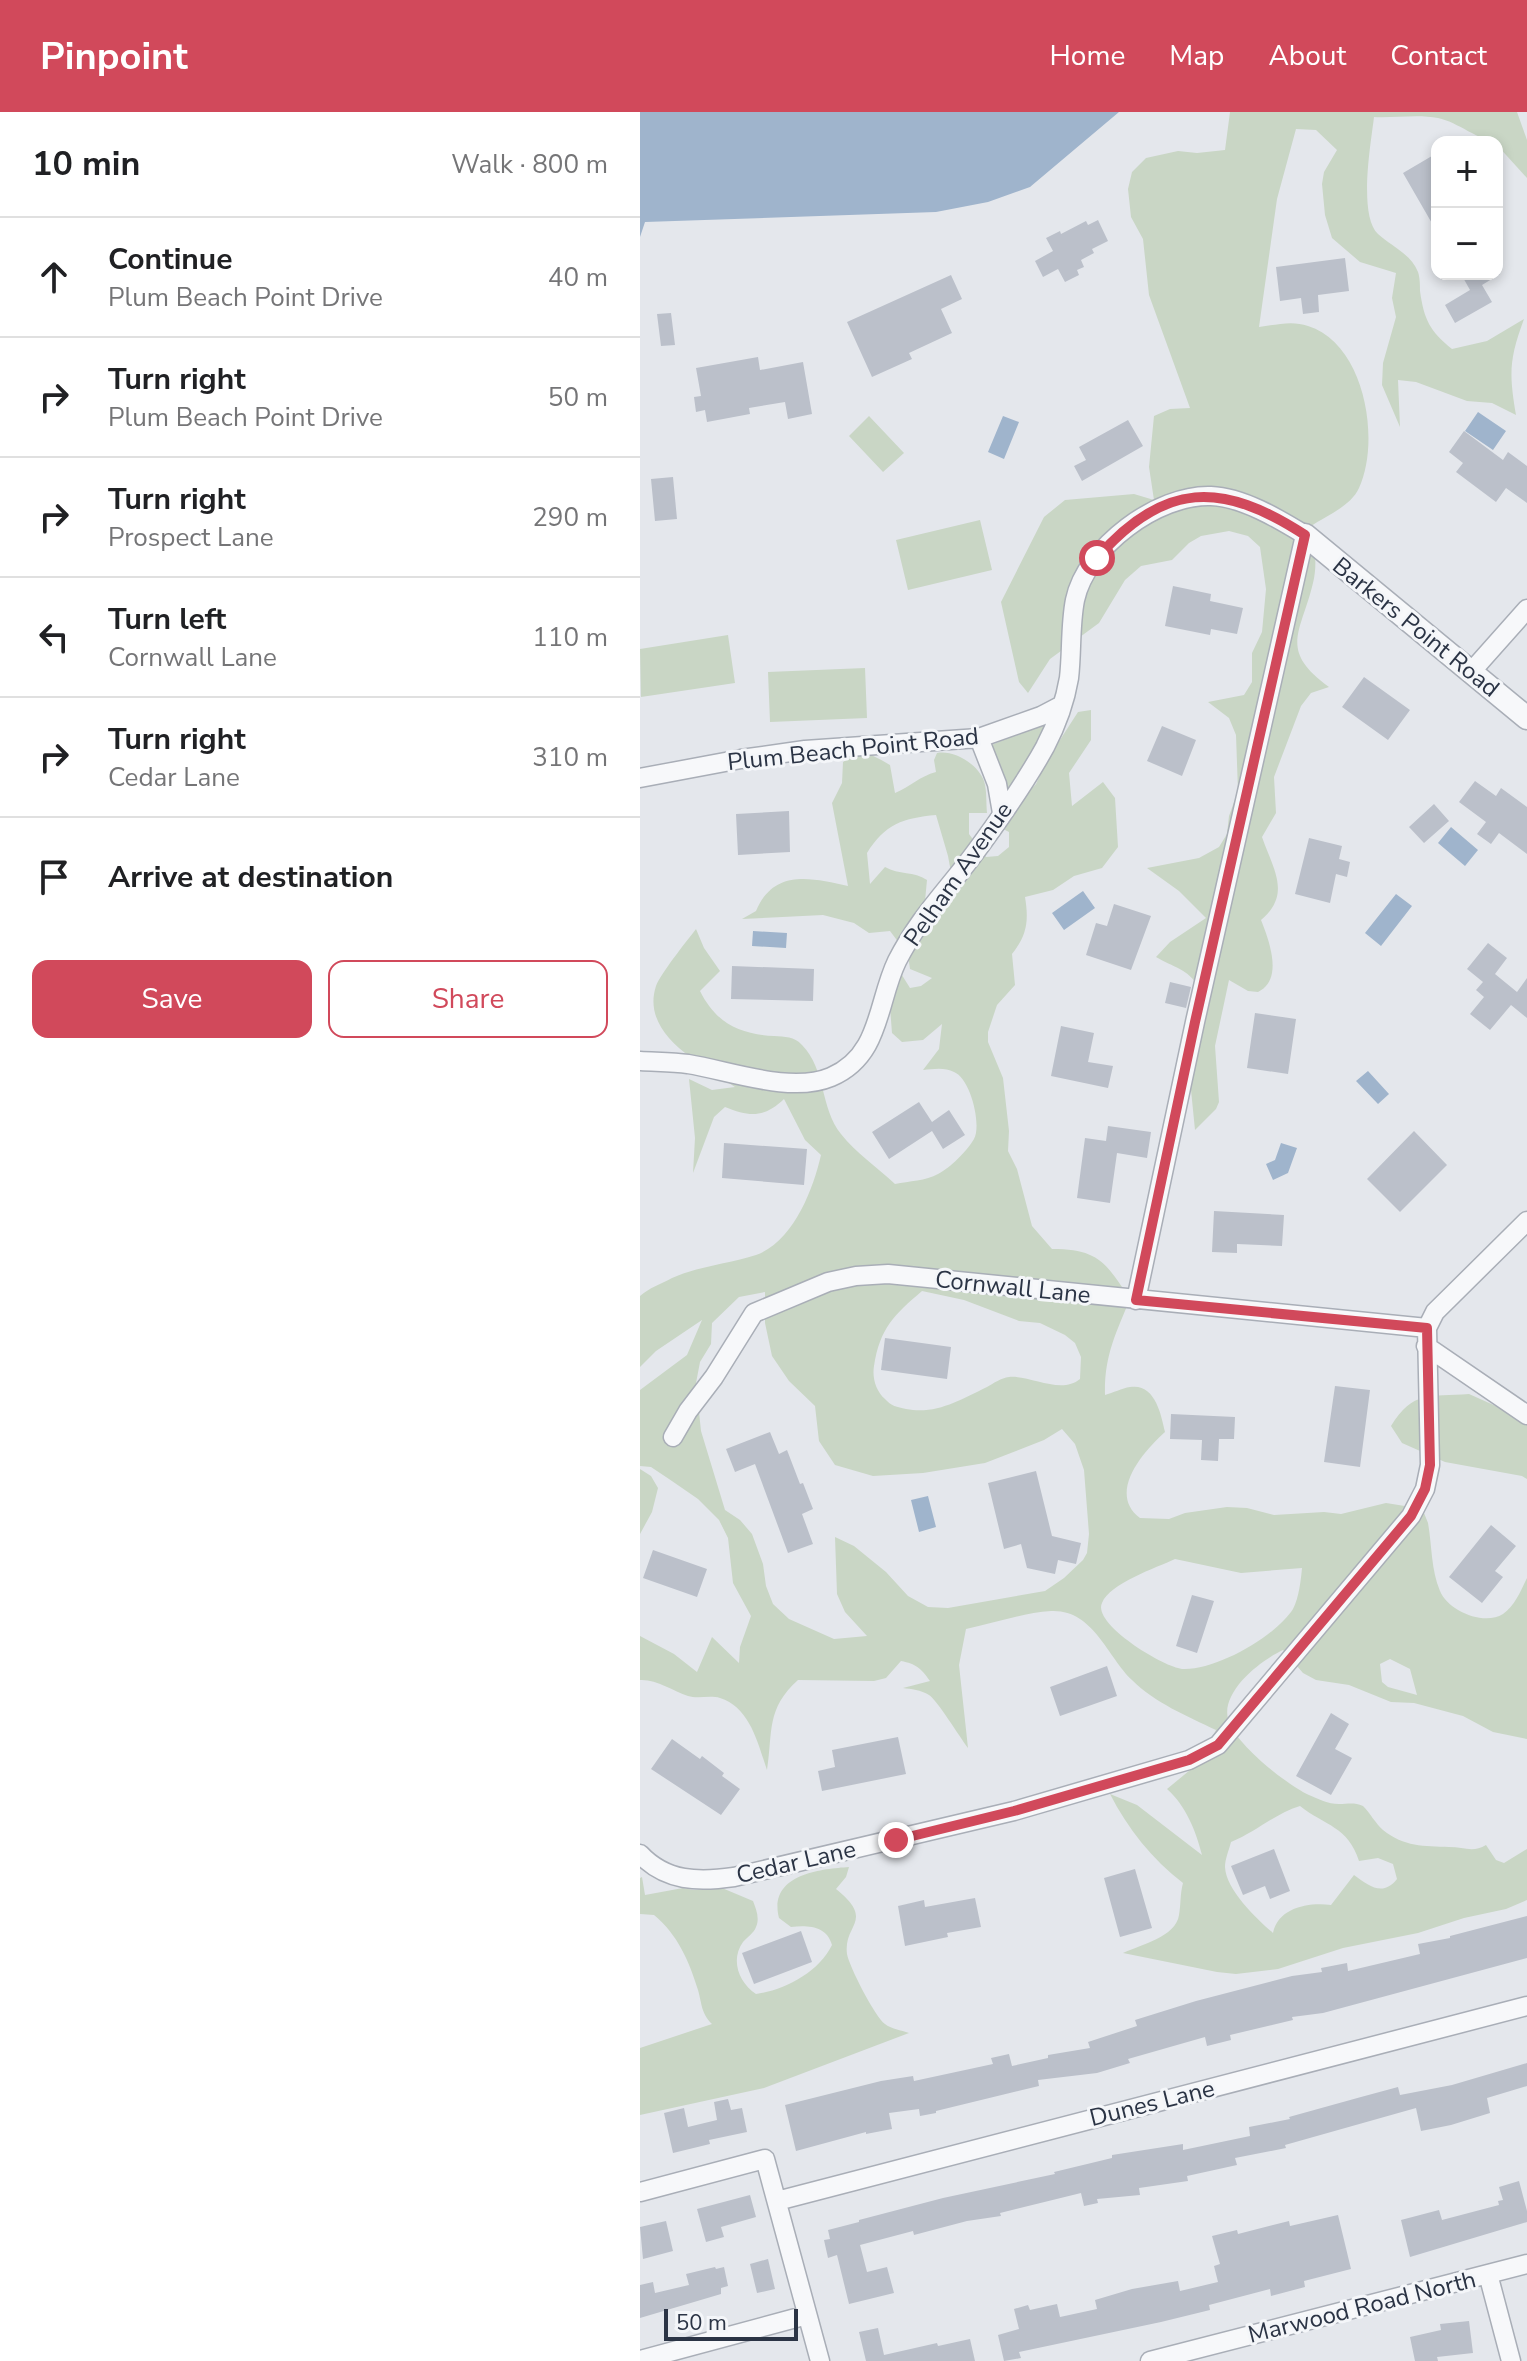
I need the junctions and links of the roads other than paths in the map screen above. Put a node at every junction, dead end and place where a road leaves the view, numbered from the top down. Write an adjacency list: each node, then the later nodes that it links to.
1 (1305, 535): 3 (street, Barkers Point Road); 4 (street, Pelham Avenue); 11 (street)
2 (1527, 609): 3 (street)
3 (1471, 672): 5 (street, Barkers Point Road)
4 (1062, 705): 6 (street, Plum Beach Point Road); 8 (street, Pelham Avenue)
5 (1527, 718)
6 (979, 738): 7 (street, Plum Beach Point Road); 8 (street)
7 (640, 778)
8 (1002, 813): 9 (street, Pelham Avenue)
9 (640, 1061)
10 (1527, 1221): 12 (street)
11 (1136, 1300): 12 (street, Cornwall Lane); 14 (street, Cornwall Lane)
12 (1426, 1337): 13 (street, Cornwall Lane); 15 (street, Cedar Lane)
13 (1527, 1415)
14 (673, 1437)
15 (640, 1854)
16 (1527, 2006): 18 (street, Dunes Lane)
17 (640, 2192): 18 (street)
18 (777, 2201): 21 (street)
19 (1527, 2264): 20 (street, Marwood Road North)
20 (1488, 2274): 24 (street, Marwood Road North); 25 (street)
21 (807, 2315): 22 (street); 23 (street)
22 (640, 2360)
23 (820, 2361)
24 (1150, 2361)
25 (1511, 2361)

